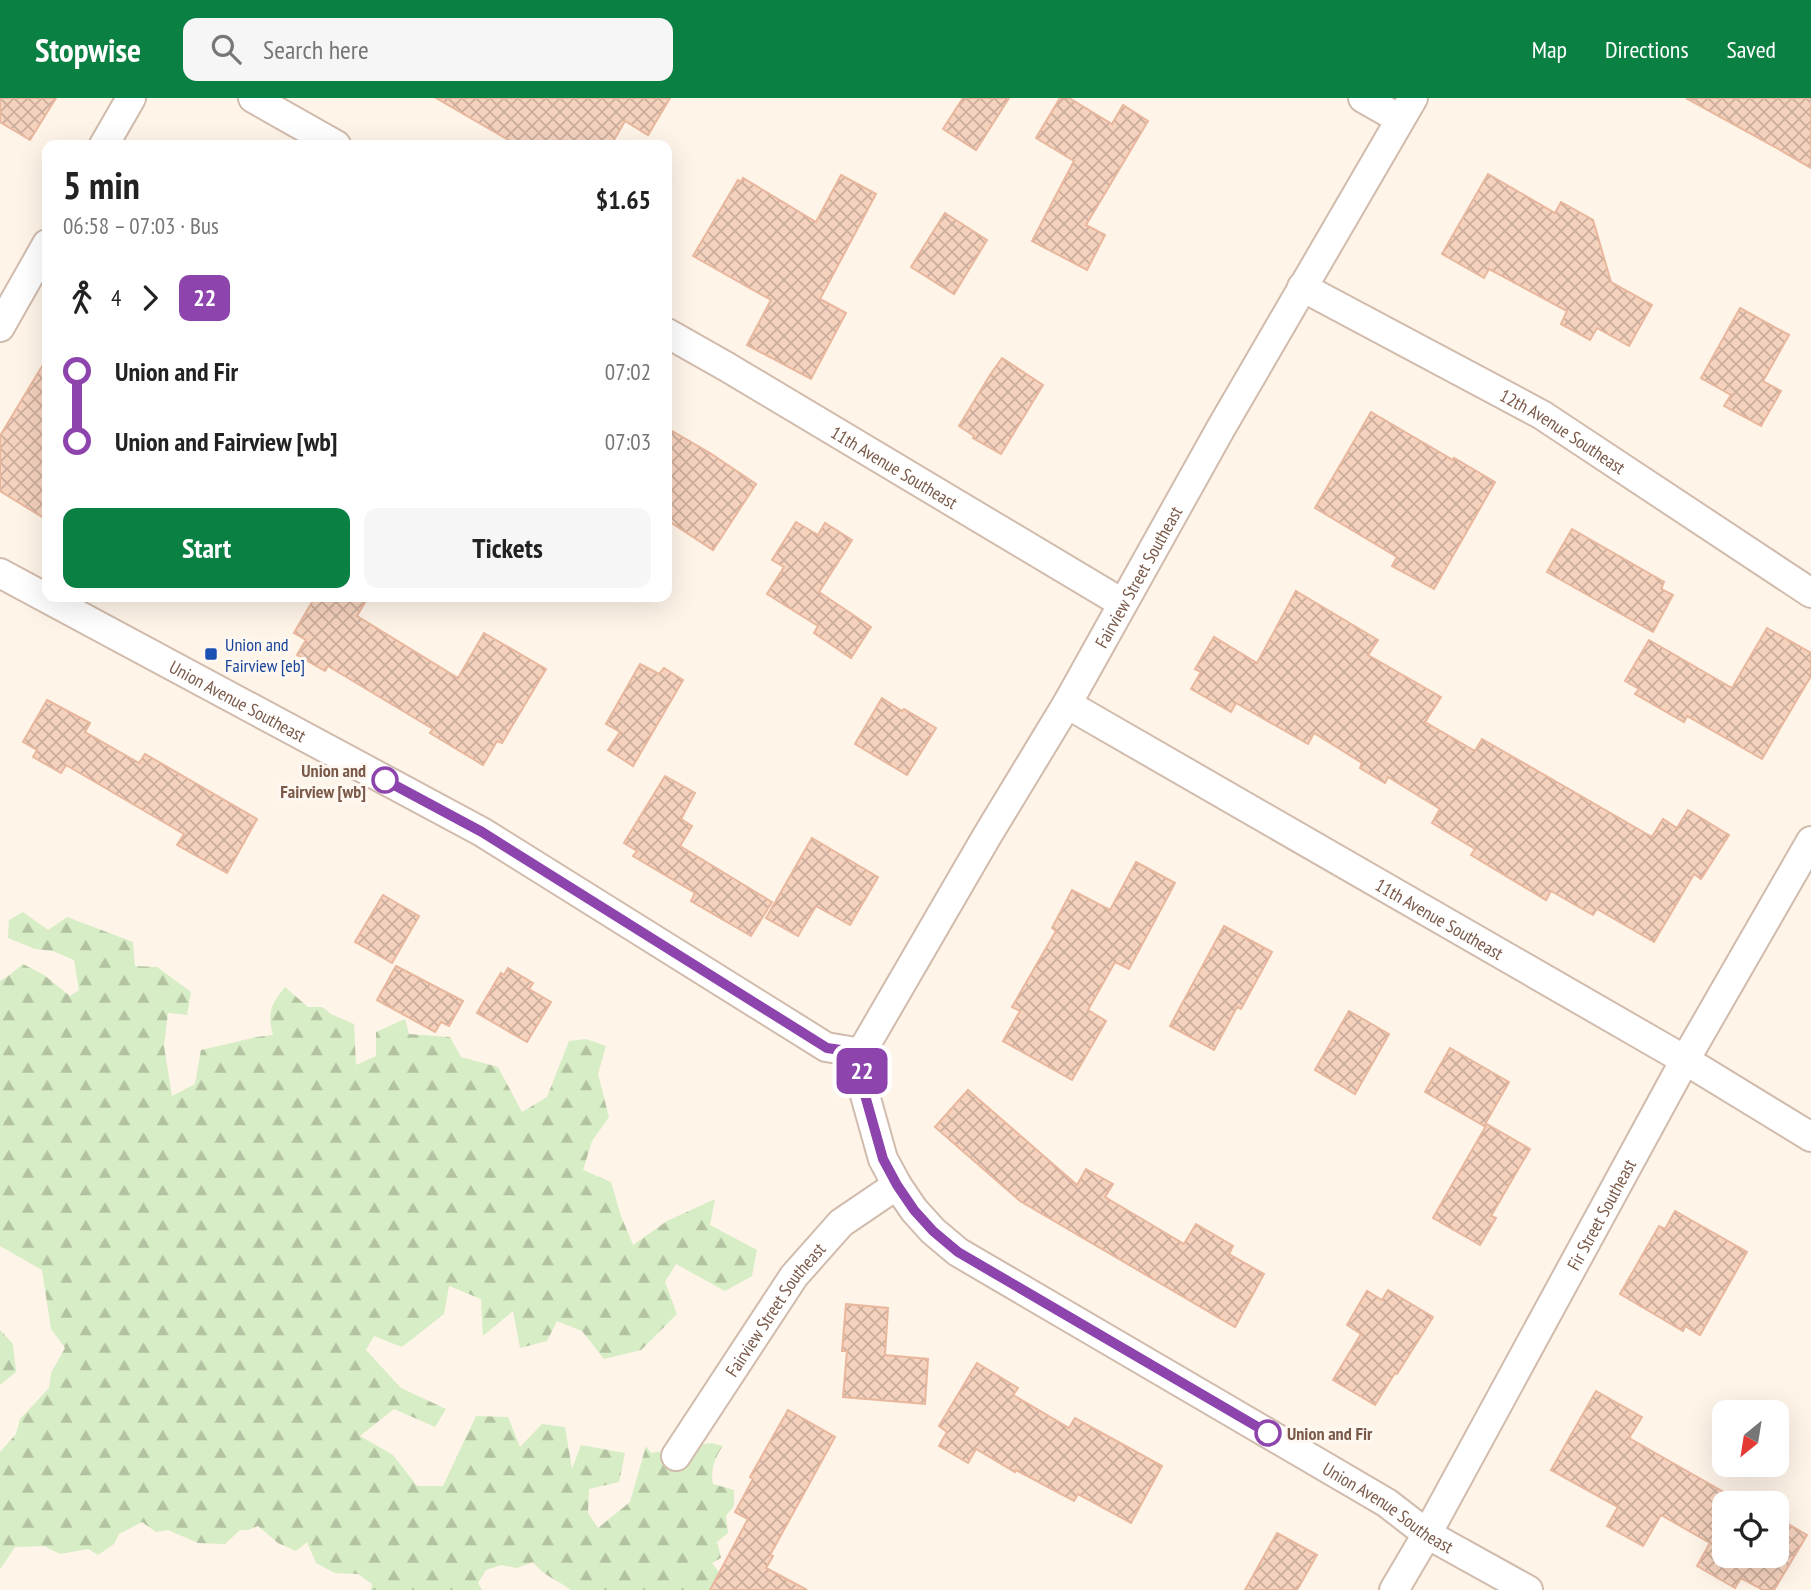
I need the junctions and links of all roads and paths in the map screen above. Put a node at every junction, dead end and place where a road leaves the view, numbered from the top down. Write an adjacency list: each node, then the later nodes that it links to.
1 (131, 98): 5 (street)
2 (253, 98): 6 (street)
3 (1363, 98): 4 (street)
4 (1406, 108): 8 (street, Fairview Street Southeast)
5 (107, 140)
6 (327, 140)
7 (42, 253): 9 (street)
8 (1302, 287): 12 (street, 12th Avenue Southeast); 15 (street, Fairview Street Southeast)
9 (0, 327)
10 (672, 336): 15 (street, 11th Avenue Southeast)
11 (0, 573): 13 (street, Union Avenue Southeast)
12 (1811, 593)
13 (42, 596)
14 (54, 602): 18 (street, Union Avenue Southeast)
15 (1122, 603): 16 (street, Fairview Street Southeast)
16 (1067, 704): 18 (street, Fairview Street Southeast); 19 (street, 11th Avenue Southeast)
17 (1811, 841): 19 (street, Fir Street Southeast)
18 (861, 1053): 21 (street, Union Avenue Southeast)
19 (1685, 1060): 20 (street, 11th Avenue Southeast); 23 (street, Fir Street Southeast)
20 (1811, 1137)
21 (897, 1185): 22 (street, Fairview Street Southeast); 23 (street, Union Avenue Southeast)
22 (676, 1456)
23 (1427, 1534): 24 (street, Fir Street Southeast); 25 (street, Union Avenue Southeast)
24 (1394, 1590)
25 (1528, 1590)

